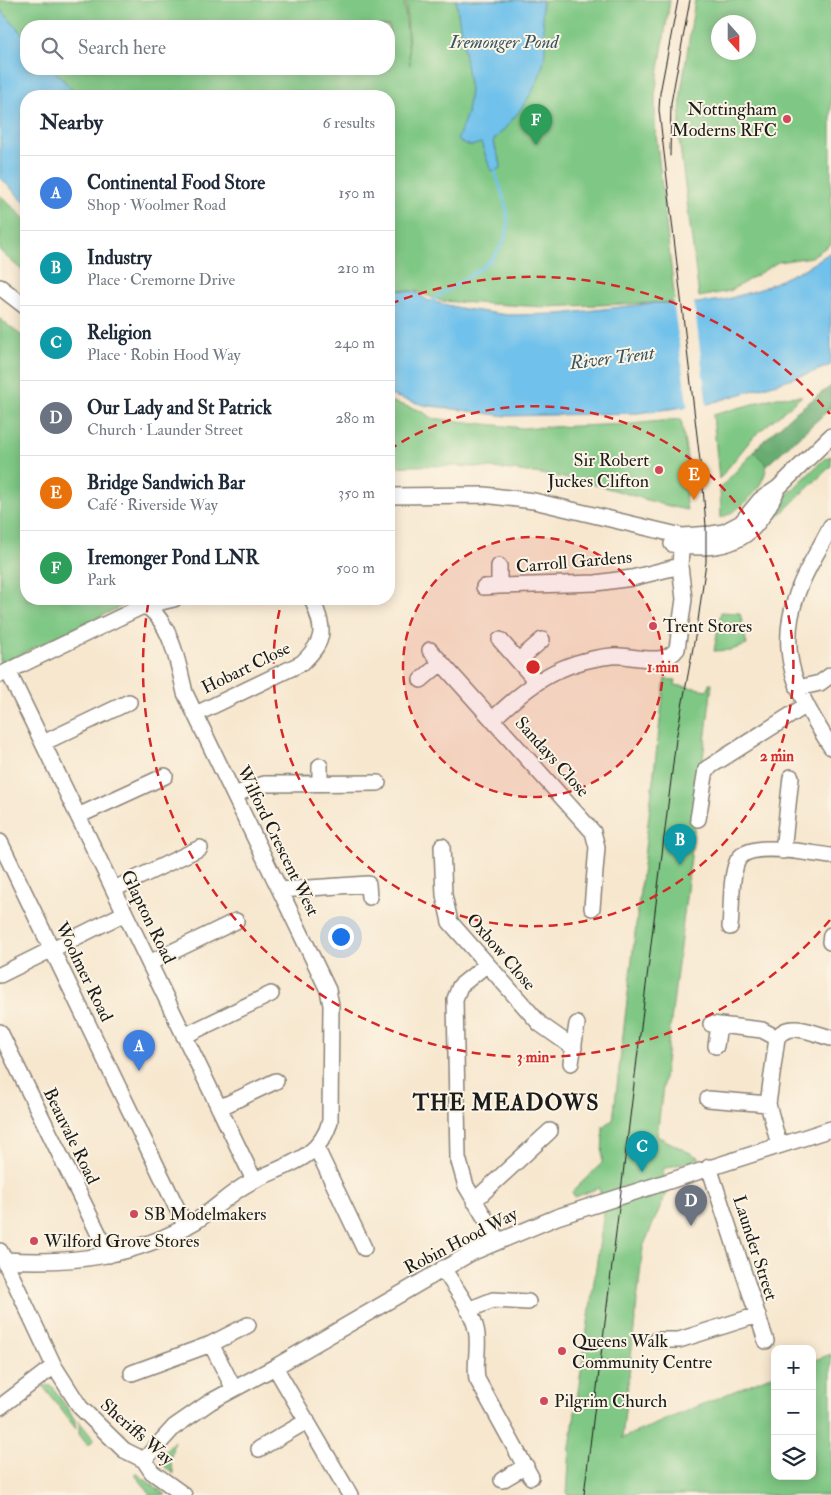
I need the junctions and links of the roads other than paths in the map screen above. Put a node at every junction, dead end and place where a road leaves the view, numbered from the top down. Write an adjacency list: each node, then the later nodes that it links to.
1 (0, 287): 2 (street)
2 (20, 302)
3 (831, 436): 6 (street)
4 (395, 496): 6 (street)
5 (831, 526): 23 (street)
6 (681, 541): 8 (street)
7 (499, 566): 9 (street, Carroll Gardens)
8 (680, 566): 9 (street, Carroll Gardens); 22 (street)
9 (499, 586): 10 (street, Carroll Gardens)
10 (484, 587)
11 (151, 605): 13 (street)
12 (314, 605): 26 (street, Hobart Close)
13 (147, 607): 19 (street); 26 (street, Wilford Crescent West)
14 (500, 640): 17 (street)
15 (542, 640): 17 (street)
16 (430, 650): 18 (street, Sandays Close)
17 (520, 660): 22 (street)
18 (441, 662): 21 (street); 27 (street, Sandays Close)
19 (4, 673): 28 (street, Glapton Road)
20 (831, 675): 23 (street)
21 (421, 680)
22 (536, 681): 27 (street)
23 (798, 688): 25 (street)
24 (129, 702): 28 (street)
25 (805, 706): 29 (street); 37 (street)
26 (196, 714): 35 (street, Wilford Crescent West)
27 (493, 719): 46 (street, Sandays Close)
28 (43, 743): 36 (street, Glapton Road)
29 (831, 747)
30 (320, 766): 33 (street)
31 (165, 776): 36 (street)
32 (791, 777): 40 (street)
33 (320, 783): 34 (street); 35 (street)
34 (378, 783)
35 (235, 796): 44 (street, Wilford Crescent West)
36 (78, 816): 43 (street, Glapton Road)
37 (698, 819)
38 (0, 842): 50 (street, Woolmer Road)
39 (200, 848): 43 (street)
40 (783, 850): 42 (street); 49 (street)
41 (448, 853): 52 (street, Oxbow Close)
42 (831, 856)
43 (114, 889): 47 (street, Glapton Road)
44 (280, 890): 45 (street); 70 (street, Wilford Crescent West)
45 (369, 897)
46 (597, 899)
47 (125, 913): 50 (street); 51 (street, Glapton Road)
48 (236, 921): 51 (street)
49 (730, 927)
50 (52, 950): 53 (street); 74 (street, Woolmer Road)
51 (149, 962): 57 (street, Glapton Road)
52 (486, 965): 61 (street, Oxbow Close); 73 (street)
53 (0, 975)
54 (271, 994): 57 (street)
55 (577, 1024): 61 (street)
56 (0, 1032): 78 (street, Beauvale Road)
57 (184, 1036): 66 (street, Glapton Road)
58 (777, 1038): 59 (street); 60 (street); 65 (street)
59 (831, 1038)
60 (716, 1046)
61 (574, 1048): 62 (street)
62 (571, 1063)
63 (276, 1080): 66 (street)
64 (708, 1099): 65 (street)
65 (768, 1104): 69 (street)
66 (219, 1108): 72 (street, Glapton Road)
67 (831, 1130): 69 (street, Robin Hood Way)
68 (550, 1131): 73 (street)
69 (779, 1145): 71 (street, Robin Hood Way)
70 (317, 1148): 72 (street); 76 (street)
71 (709, 1167): 75 (street, Robin Hood Way); 82 (street, Launder Street)
72 (254, 1180): 74 (street)
73 (474, 1201): 75 (street)
74 (186, 1227): 78 (street)
75 (498, 1240): 79 (street, Robin Hood Way)
76 (364, 1248)
77 (2, 1255): 78 (street); 87 (street, Sheriffs Way)
78 (109, 1255)
79 (443, 1268): 81 (street); 88 (street, Robin Hood Way)
80 (528, 1302): 81 (street)
81 (468, 1310): 95 (street)
82 (758, 1315): 84 (street); 85 (street, Launder Street)
83 (248, 1325): 86 (street)
84 (657, 1340)
85 (766, 1341)
86 (210, 1344): 89 (street); 90 (street)
87 (54, 1366): 91 (street); 94 (street, Sheriffs Way)
88 (275, 1367): 90 (street, Robin Hood Way); 92 (street)
89 (132, 1373)
90 (234, 1389): 94 (street, Robin Hood Way)
91 (0, 1407)
92 (307, 1421): 93 (street); 97 (street)
93 (258, 1449)
94 (144, 1460): 96 (street, Sheriffs Way)
95 (502, 1480)
96 (184, 1495)
97 (350, 1495)

